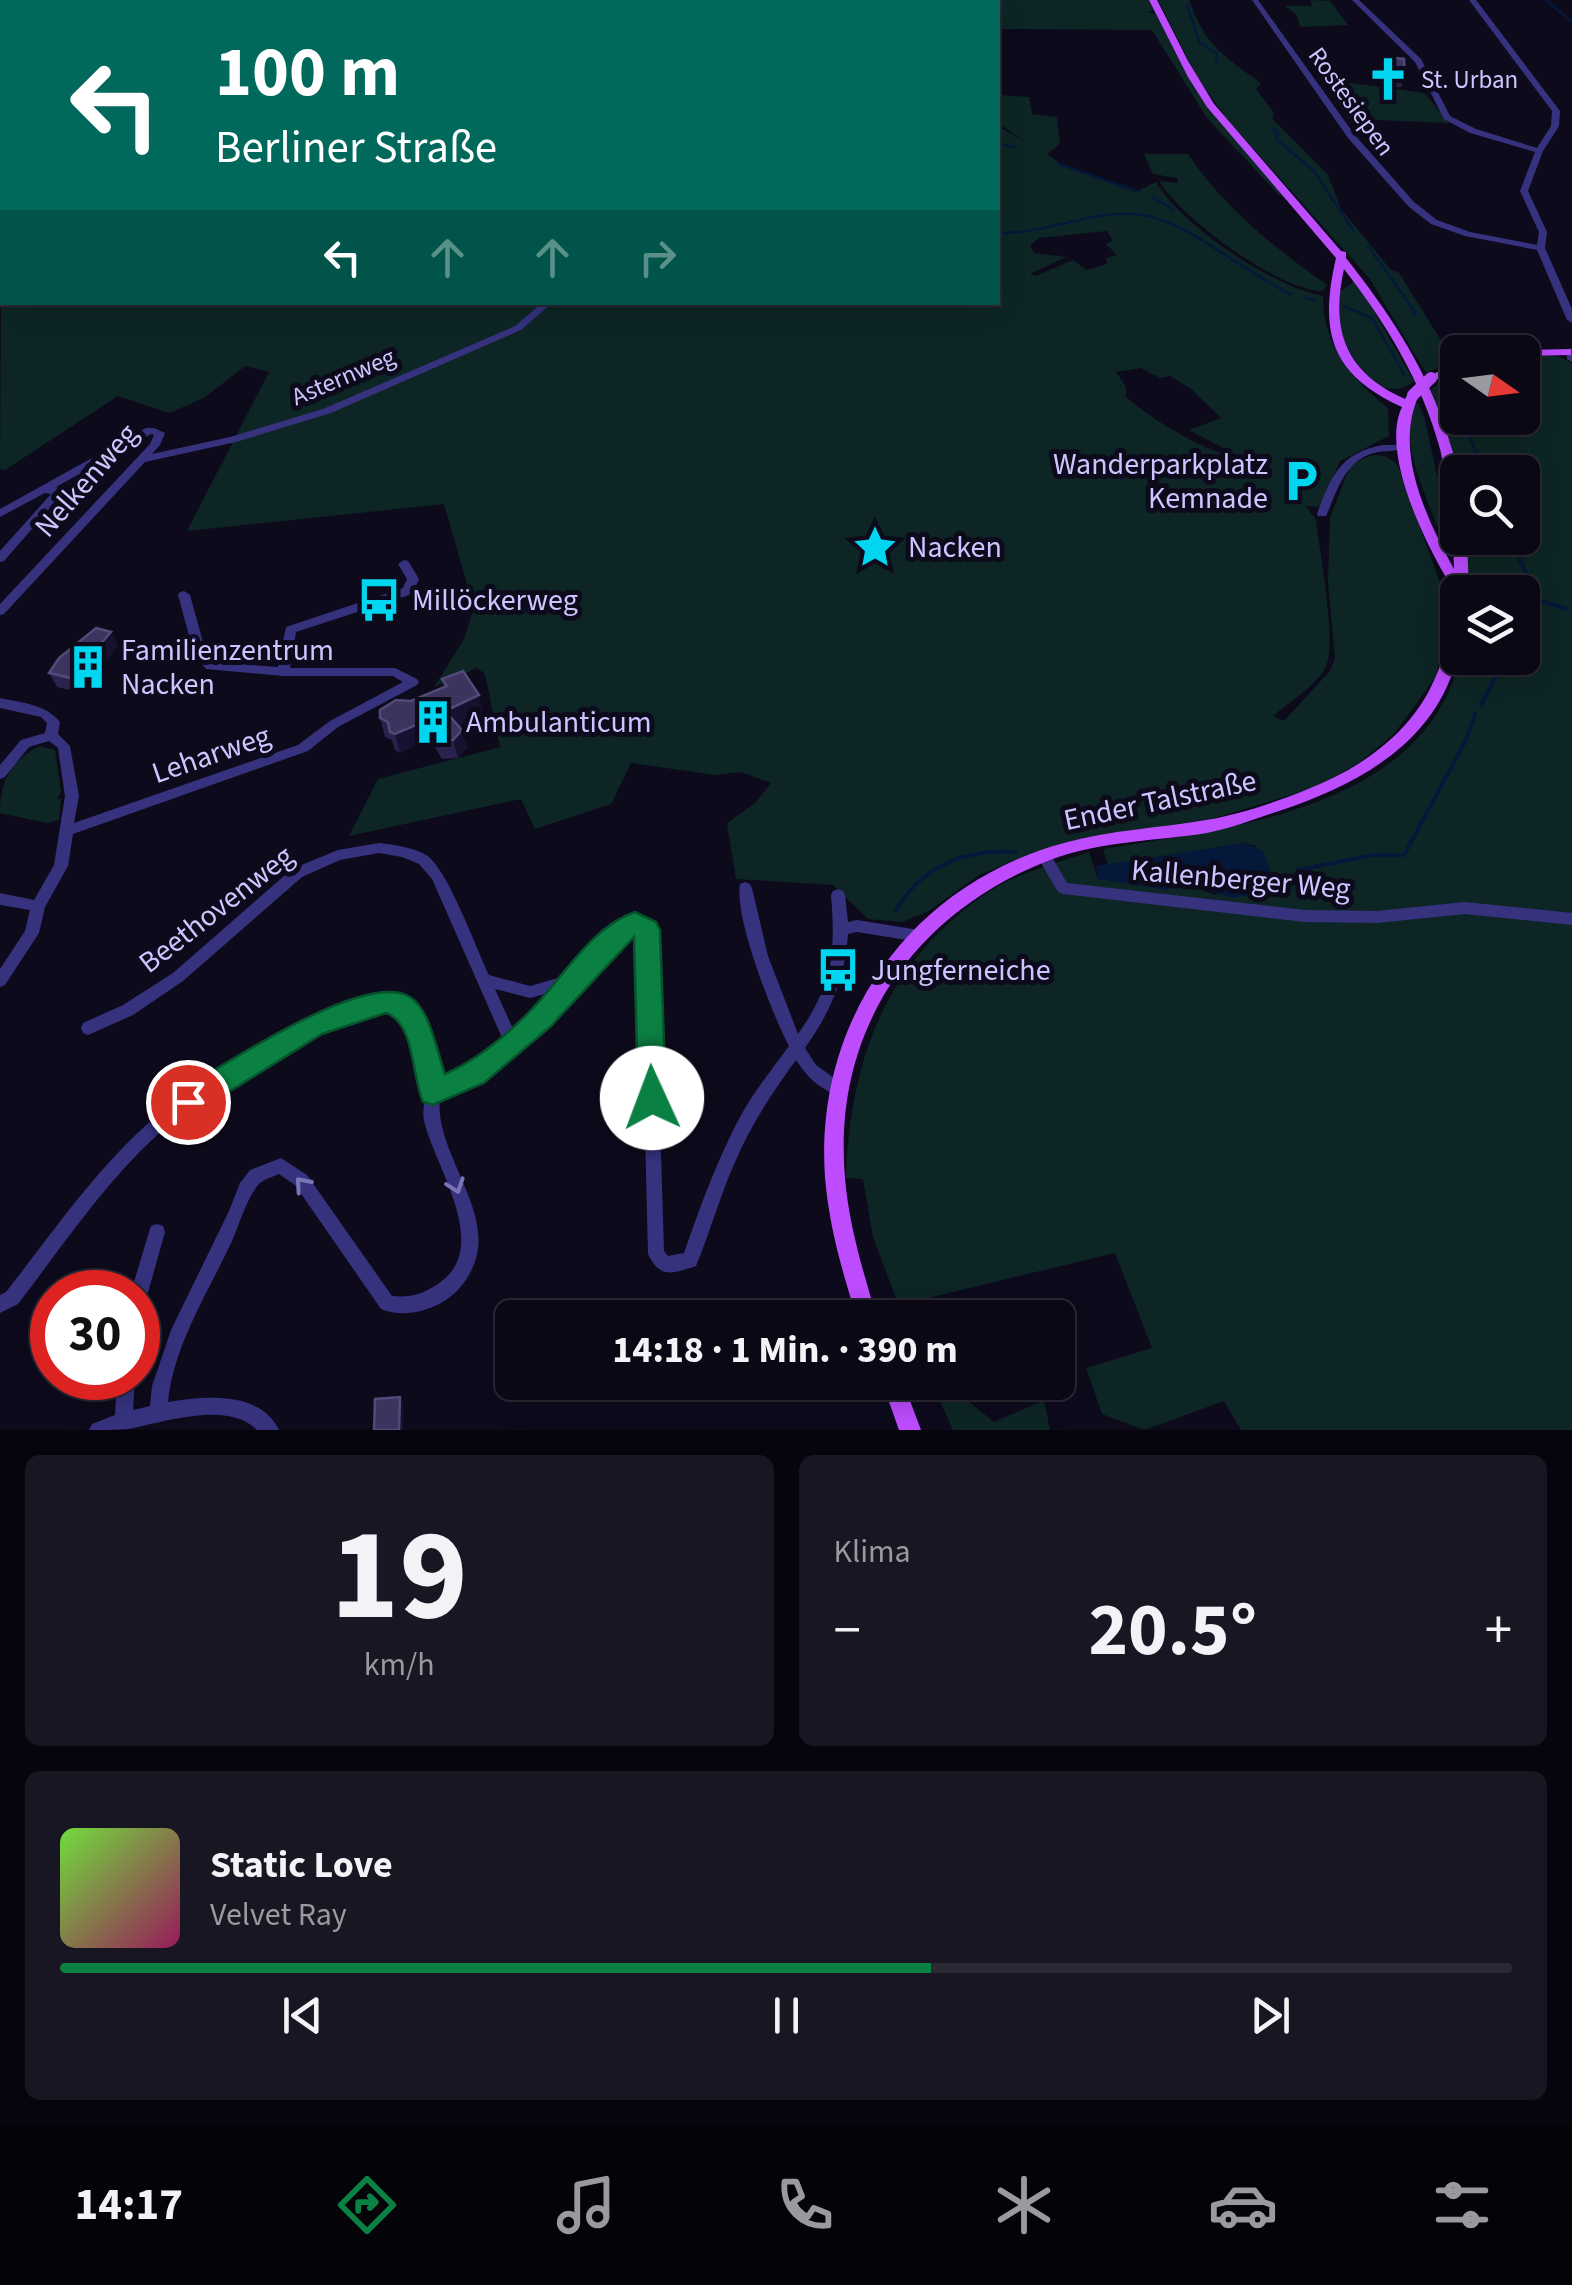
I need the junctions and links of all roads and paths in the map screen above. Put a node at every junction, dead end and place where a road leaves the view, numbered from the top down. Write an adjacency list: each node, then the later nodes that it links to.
1 (1153, 0): 7 (main road)
2 (1255, 0): 6 (street, Rostesiepen)
3 (1355, 0): 5 (street)
4 (1472, 0): 5 (street)
5 (1540, 151): 6 (street)
6 (1541, 248): 11 (street)
7 (1342, 254): 8 (main road); 9 (main road)
8 (1360, 277): 9 (main road); 17 (main road)
9 (1332, 293): 15 (main road)
10 (545, 305): 18 (street, Asternweg)
11 (1572, 320)
12 (1540, 352): 13 (main road)
13 (1571, 354)
14 (1440, 374): 15 (main road, bridge)
15 (1409, 400): 16 (main road)
16 (1400, 448): 21 (street); 24 (main road)
17 (1446, 455)
18 (141, 460): 19 (street, Nelkenweg); 26 (street, Nelkenweg)
19 (40, 490): 20 (street); 22 (street)
20 (0, 514)
21 (1322, 514)
22 (0, 558)
23 (404, 564): 27 (street)
24 (1451, 575)
25 (184, 595): 27 (street)
26 (0, 612)
27 (284, 672): 32 (street, Leharweg)
28 (1447, 675): 33 (main road, Ender Talstraße)
29 (0, 703): 30 (street)
30 (50, 736): 31 (street); 32 (street)
31 (0, 774)
32 (69, 830): 37 (street)
33 (1044, 856): 38 (street, Kallenberger Weg); 40 (main road, Ender Talstraße)
34 (745, 888): 46 (street)
35 (838, 895): 39 (street)
36 (0, 899): 37 (street)
37 (38, 906): 42 (street)
38 (1572, 918)
39 (844, 929): 40 (street); 46 (street)
40 (920, 936): 47 (main road, Ender Talstraße)
41 (580, 975): 43 (street); 45 (street); 46 (street)
42 (0, 980)
43 (487, 981): 44 (street, Beethovenweg); 45 (street, Beethovenweg)
44 (88, 1028)
45 (512, 1042): 48 (street)
46 (798, 1051): 47 (street)
47 (836, 1088): 51 (main road, Ender Talstraße)
48 (433, 1093): 52 (street); 55 (street, one-way to 55)
49 (156, 1232): 50 (street)
50 (145, 1270)
51 (860, 1300)
52 (0, 1304)
53 (125, 1400): 56 (street)
54 (899, 1400): 59 (main road)
55 (158, 1412): 56 (street); 58 (street)
56 (124, 1420): 57 (street)
57 (98, 1430)
58 (270, 1430)
59 (910, 1430)

